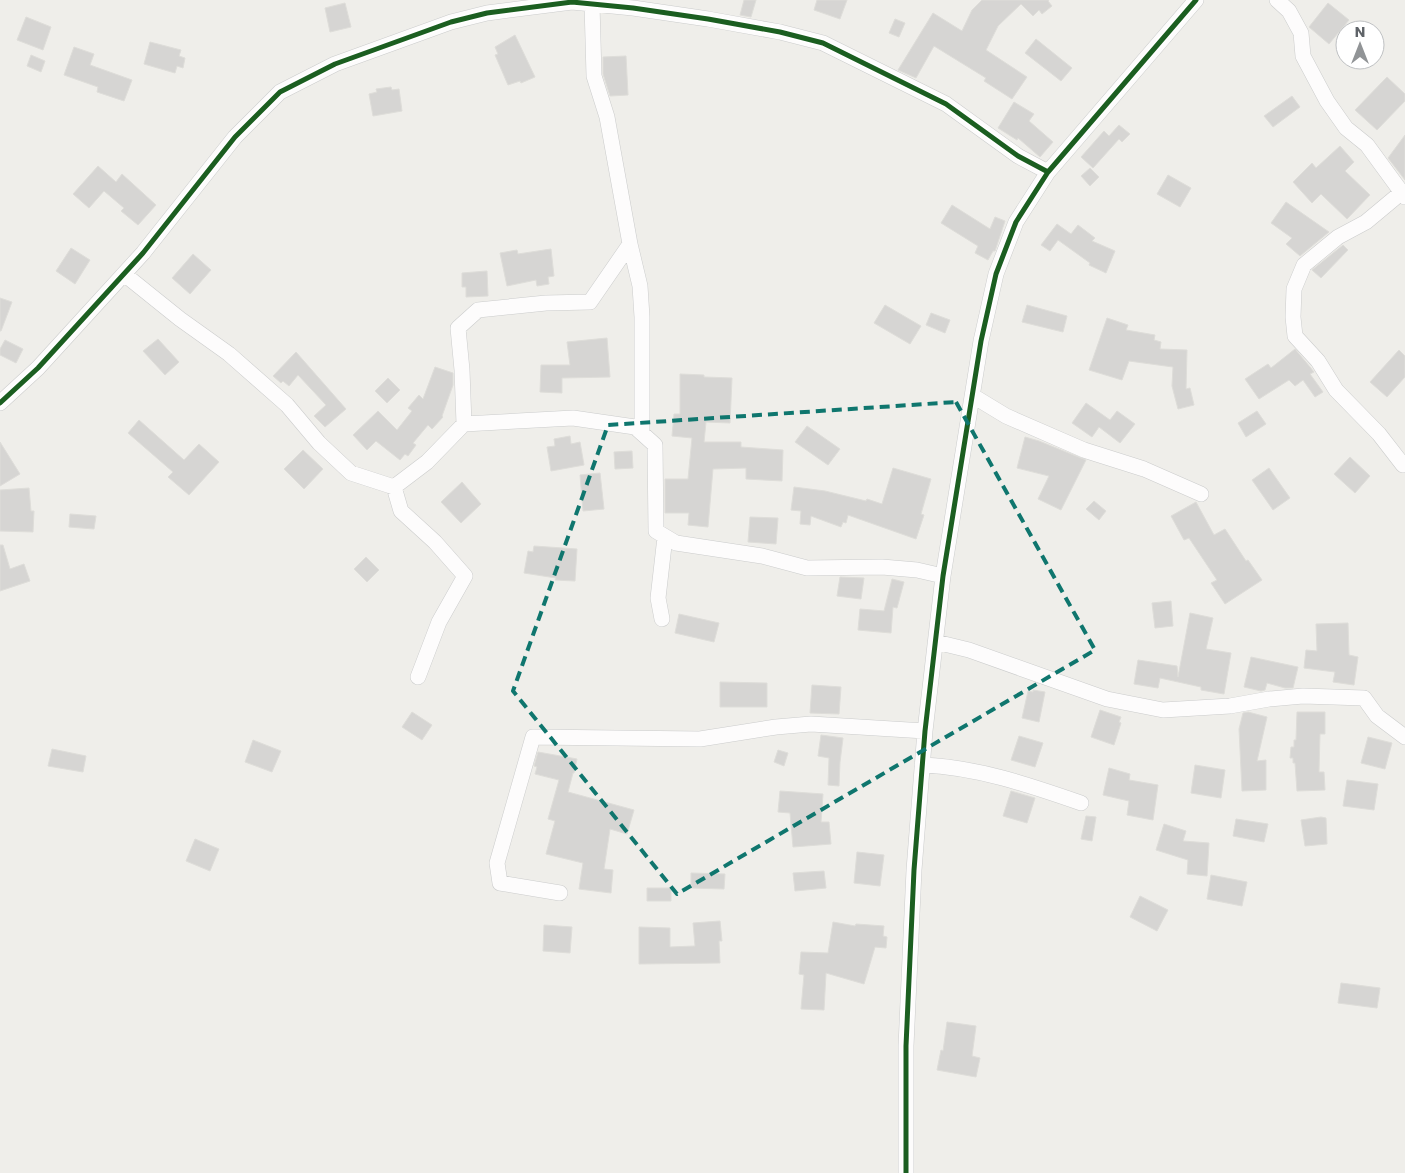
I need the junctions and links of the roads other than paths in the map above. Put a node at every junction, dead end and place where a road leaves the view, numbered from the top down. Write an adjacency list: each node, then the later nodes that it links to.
1 (1196, 0): 5 (street)
2 (1277, 0): 6 (street)
3 (592, 4): 4 (street); 5 (street); 7 (street)
4 (487, 6): 8 (street)
5 (1048, 172): 9 (street)
6 (1404, 195): 13 (street)
7 (630, 244): 11 (street); 12 (street)
8 (124, 274): 10 (street); 14 (street)
9 (973, 396): 15 (street); 17 (street)
10 (0, 403)
11 (464, 424): 12 (street); 14 (street)
12 (642, 433): 16 (street)
13 (1403, 465)
14 (394, 487): 20 (street)
15 (1201, 494)
16 (665, 537): 17 (street); 18 (street)
17 (943, 576): 19 (street)
18 (662, 619)
19 (936, 642): 21 (street); 22 (street)
20 (418, 677)
21 (925, 731): 23 (street); 25 (street)
22 (1405, 737)
23 (922, 765): 24 (street); 26 (street)
24 (1080, 803)
25 (560, 893)
26 (906, 1173)

